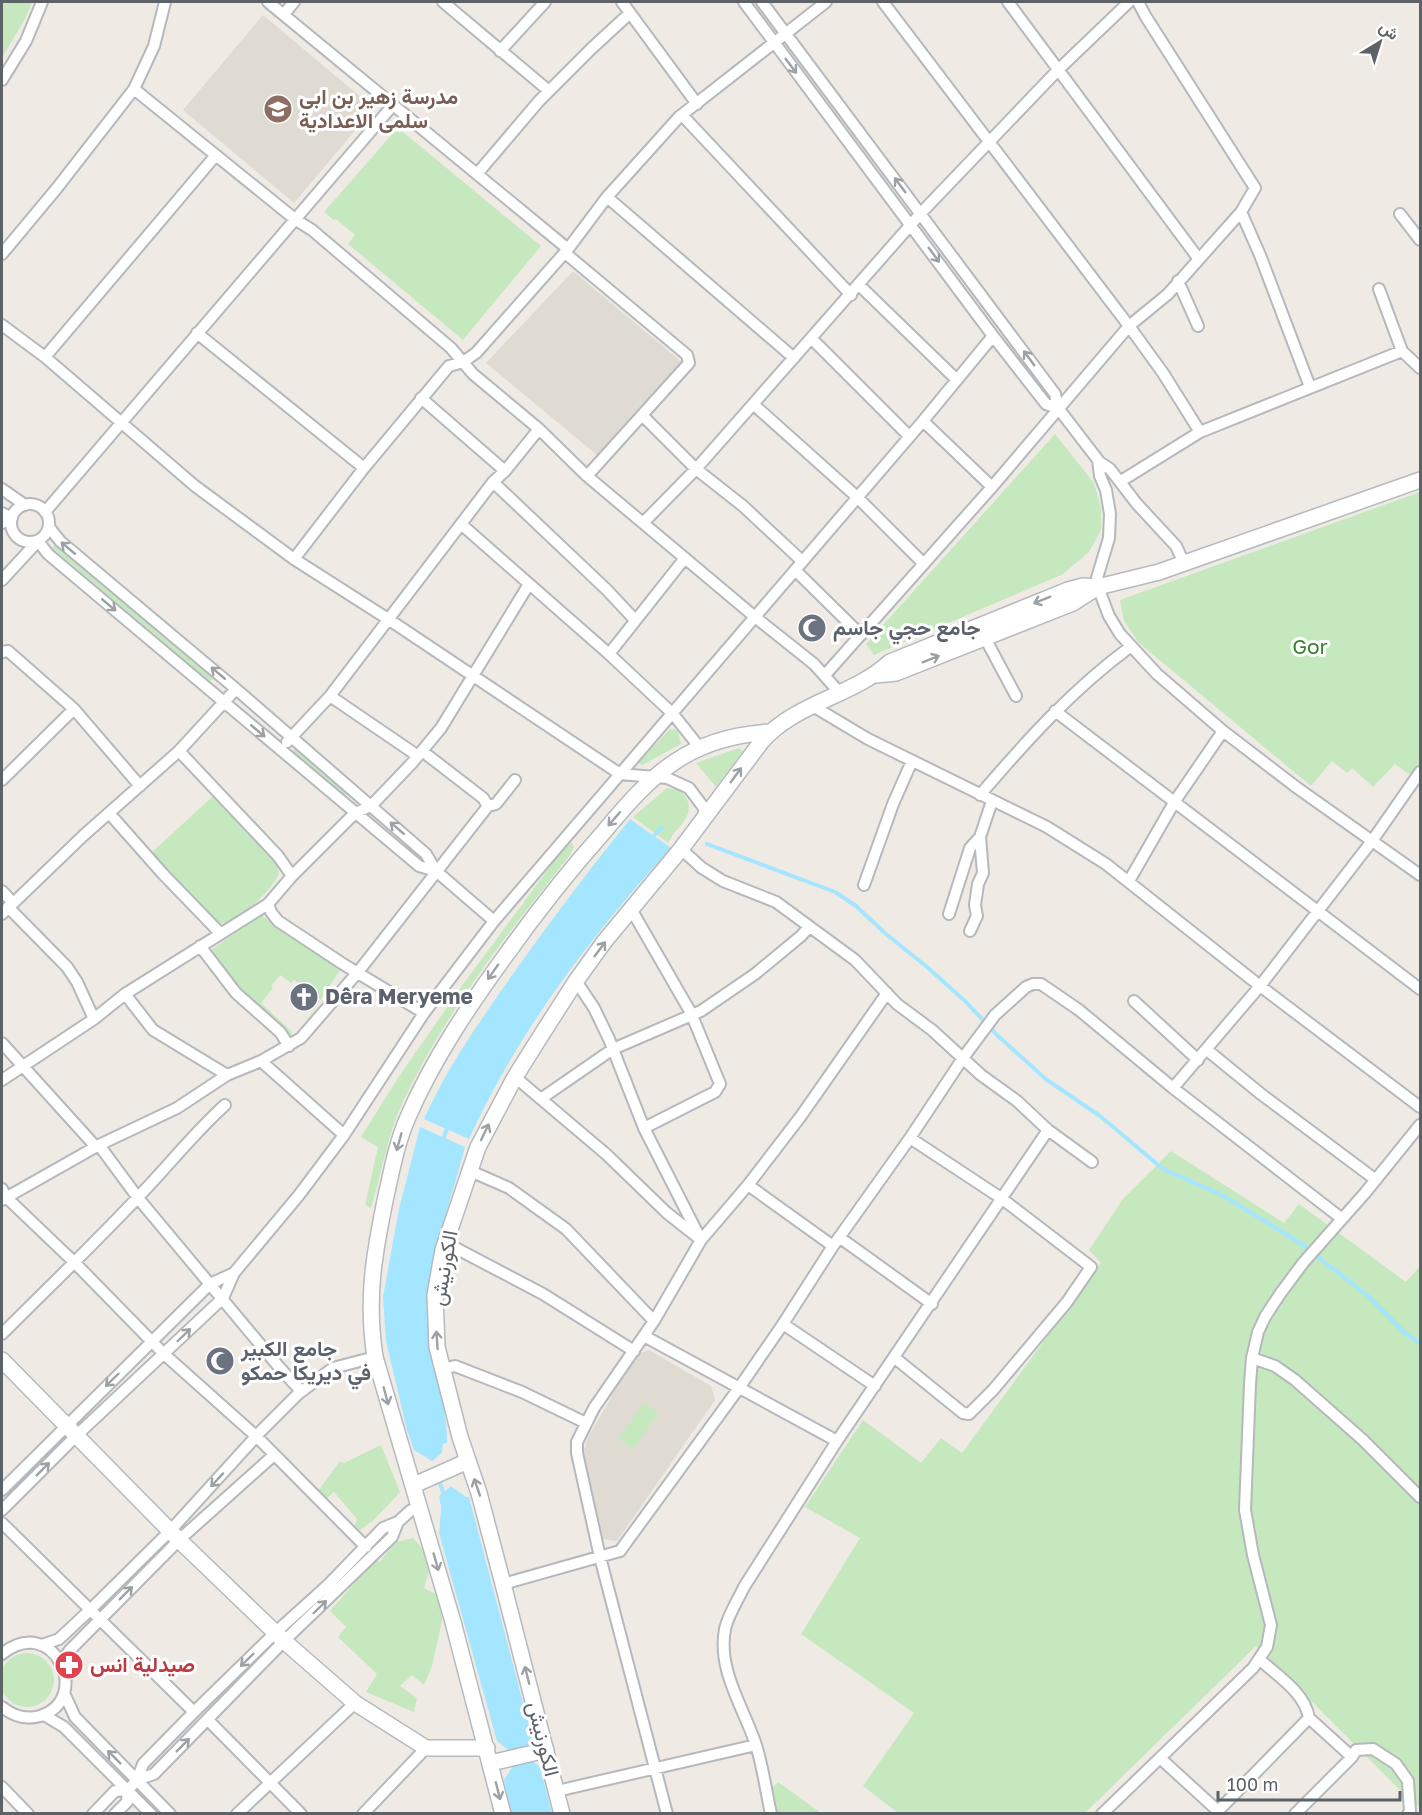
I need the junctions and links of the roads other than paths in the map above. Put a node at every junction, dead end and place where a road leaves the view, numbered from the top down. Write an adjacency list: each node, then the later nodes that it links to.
1 (42, 2): 21 (street)
2 (165, 2): 22 (street)
3 (268, 2): 16 (street)
4 (294, 2): 16 (street)
5 (443, 2): 19 (street)
6 (546, 2): 19 (street)
7 (622, 2): 15 (street)
8 (744, 2): 18 (street)
9 (762, 2): 17 (street)
10 (826, 2): 17 (street)
11 (883, 2): 27 (street)
12 (1008, 2): 20 (street)
13 (1130, 2): 20 (street)
14 (1138, 2): 31 (street)
15 (630, 13): 23 (street); 24 (street)
16 (284, 14): 25 (street)
17 (785, 35): 18 (street); 32 (street, one-way to 17)
18 (774, 44): 24 (street); 35 (street, one-way to 35)
19 (500, 51): 23 (street)
20 (1058, 70): 27 (street); 39 (street)
21 (2, 80)
22 (134, 89): 28 (street); 38 (street)
23 (549, 91): 29 (street)
24 (697, 104): 26 (street)
25 (393, 105): 29 (street); 34 (street)
26 (682, 115): 30 (street); 43 (street)
27 (989, 142): 32 (street); 45 (street)
28 (216, 155): 34 (street); 51 (street)
29 (477, 174): 37 (street)
30 (608, 197): 37 (street); 52 (street)
31 (1241, 212): 39 (street); 56 (street)
32 (921, 213): 35 (street); 59 (street, one-way to 32)
33 (1400, 214): 36 (street)
34 (296, 220): 47 (street); 53 (street)
35 (911, 224): 41 (street); 48 (street, one-way to 48)
36 (1420, 240)
37 (567, 251): 53 (street); 60 (street)
38 (2, 254)
39 (1198, 258): 40 (street)
40 (1178, 281): 45 (street); 46 (street)
41 (859, 285): 43 (street); 55 (street)
42 (1379, 289): 50 (street)
43 (850, 295): 49 (street)
44 (2, 325): 51 (street)
45 (1129, 326): 59 (street); 64 (street)
46 (1198, 326)
47 (196, 333): 62 (street); 67 (street)
48 (993, 336): 55 (street); 59 (street)
49 (812, 339): 52 (street); 65 (street)
50 (1402, 351): 54 (street); 56 (street)
51 (45, 357): 62 (street)
52 (794, 358): 58 (street)
53 (463, 362): 57 (street); 63 (street)
54 (1420, 368)
55 (957, 380): 61 (street)
56 (1310, 387): 64 (street)
57 (421, 398): 67 (street); 69 (street)
58 (753, 404): 68 (street); 76 (street)
59 (1058, 408): 66 (street); 74 (street)
60 (642, 415): 68 (street); 70 (street)
61 (923, 421): 65 (street); 74 (street)
62 (123, 423): 78 (street); 86 (street)
63 (539, 429): 69 (street); 70 (street)
64 (1200, 432): 73 (street)
65 (909, 436): 76 (street)
66 (1098, 461): 73 (street); 92 (street)
67 (364, 468): 86 (street)
68 (696, 469): 81 (street); 89 (street)
69 (505, 471): 72 (street)
70 (587, 476): 81 (street)
71 (1420, 480): 87 (main road)
72 (494, 482): 82 (street); 95 (street)
73 (1121, 482): 87 (street)
74 (992, 487): 88 (street)
75 (2, 489): 77 (street)
76 (857, 497): 88 (street); 89 (street)
77 (25, 505): 78 (street); 79 (street)
78 (45, 512): 83 (street)
79 (7, 515): 80 (street); 84 (street)
80 (2, 523)
81 (643, 523): 85 (street)
82 (461, 524): 91 (street); 94 (street)
83 (49, 527): 84 (street); 104 (street, one-way to 83)
84 (38, 540): 90 (street); 108 (street, one-way to 108)
85 (685, 558): 93 (street); 95 (street)
86 (294, 559): 94 (street)
87 (1184, 563): 92 (main road)
88 (924, 564): 96 (street)
89 (798, 566): 93 (street); 96 (street)
90 (2, 580)
91 (529, 584): 100 (street); 101 (street)
92 (1098, 587): 97 (main road); 98 (street); 103 (main road, one-way to 103)
93 (754, 617): 102 (street); 112 (street)
94 (388, 619): 101 (street); 106 (street)
95 (635, 620): 100 (street)
96 (861, 635): 102 (street)
97 (985, 638): 103 (main road, one-way to 97); 107 (street)
98 (1130, 647): 111 (street); 114 (street)
99 (2, 652): 110 (street)
100 (609, 654): 112 (street)
101 (471, 675): 119 (street); 122 (street)
102 (825, 675): 105 (street)
103 (876, 675): 105 (main road)
104 (236, 689): 108 (street); 115 (street)
105 (839, 692): 109 (main road)
106 (330, 696): 115 (street); 119 (street)
107 (1016, 696)
108 (225, 702): 117 (street, one-way to 117); 118 (street)
109 (811, 705): 113 (main road); 120 (street)
110 (74, 709): 124 (street); 126 (street)
111 (1055, 711): 127 (street); 129 (street)
112 (673, 714): 116 (street); 122 (street)
113 (770, 732): 116 (main road); 134 (main road, الكورنيش, one-way to 113)
114 (1223, 732): 129 (street); 136 (street)
115 (292, 737): 117 (street); 130 (street)
116 (700, 748): 123 (main road)
117 (280, 749): 133 (street)
118 (179, 750): 126 (street); 140 (street)
119 (420, 753): 130 (street); 131 (street)
120 (912, 761): 127 (street); 142 (street)
121 (1420, 772): 136 (street)
122 (620, 774): 123 (street); 149 (street)
123 (655, 777): 134 (street); 208 (main road, one-way to 208)
124 (2, 780)
125 (515, 780): 131 (street)
126 (140, 786): 132 (street)
127 (980, 795): 128 (street)
128 (992, 801): 135 (street); 141 (street)
129 (1175, 801): 141 (street); 147 (street)
130 (372, 806): 133 (street); 138 (street, one-way to 130)
131 (488, 806): 138 (street)
132 (109, 813): 145 (street); 152 (street)
133 (355, 813): 138 (street); 140 (street)
134 (705, 819): 137 (main road, الكورنيش)
135 (980, 837): 148 (street); 151 (street)
136 (1372, 841): 139 (street); 147 (street)
137 (681, 849): 146 (main road, الكورنيش); 150 (street)
138 (436, 871): 149 (street); 154 (street)
139 (1420, 875)
140 (292, 876): 144 (street)
141 (1129, 881): 156 (street)
142 (864, 885)
143 (2, 891): 145 (street)
144 (268, 904): 152 (street); 154 (street)
145 (8, 908): 163 (street)
146 (631, 909): 155 (main road, الكورنيش, one-way to 146); 162 (street)
147 (1317, 911): 156 (street); 157 (street)
148 (950, 914)
149 (494, 921): 161 (street)
150 (809, 927): 158 (street); 162 (street)
151 (970, 931)
152 (220, 933): 153 (street)
153 (200, 946): 159 (street); 165 (street)
154 (358, 972): 161 (street); 165 (street)
155 (576, 981): 166 (street); 173 (main road, الكورنيش)
156 (1260, 986): 167 (street); 178 (street)
157 (1420, 989)
158 (887, 993): 168 (street); 188 (street)
159 (125, 994): 163 (street); 172 (street)
160 (1134, 1001): 169 (street)
161 (424, 1013): 182 (street)
162 (692, 1013): 166 (street); 180 (street)
163 (94, 1019): 171 (street)
164 (2, 1043): 171 (street)
165 (289, 1046): 170 (street)
166 (613, 1049): 176 (street); 180 (street)
167 (1207, 1050): 169 (street); 187 (street)
168 (963, 1058): 175 (street); 181 (street); 183 (street)
169 (1198, 1060): 175 (street)
170 (261, 1061): 172 (street); 182 (street)
171 (22, 1067): 174 (street); 184 (street)
172 (227, 1075): 184 (street)
173 (515, 1077): 176 (street); 186 (main road, الكورنيش, one-way to 173)
174 (2, 1080)
175 (1173, 1088): 192 (street)
176 (542, 1098): 193 (street)
177 (225, 1105): 190 (street)
178 (1420, 1107)
179 (1420, 1125): 187 (street)
180 (644, 1128): 193 (street)
181 (1048, 1130): 185 (street); 191 (street)
182 (344, 1135): 197 (street)
183 (910, 1138): 191 (street); 194 (street)
184 (97, 1146): 189 (street); 190 (street)
185 (1092, 1162)
186 (468, 1170): 195 (main road, الكورنيش); 201 (street)
187 (1376, 1180): 192 (street)
188 (748, 1185): 193 (street); 194 (street)
189 (3, 1195): 196 (street)
190 (138, 1198): 196 (street); 198 (street)
191 (1000, 1198): 200 (street); 209 (street)
192 (1341, 1218): 210 (street)
193 (701, 1240): 201 (street)
194 (836, 1241): 200 (street); 202 (street)
195 (446, 1243): 206 (street); 212 (main road, الكورنيش, one-way to 195)
196 (75, 1263): 203 (street); 205 (street)
197 (234, 1273): 198 (street); 199 (street)
198 (210, 1284): 199 (street); 205 (street)
199 (223, 1298): 207 (street, one-way to 199); 215 (street)
200 (932, 1304): 209 (street)
201 (654, 1321): 204 (street)
202 (783, 1324): 213 (street); 214 (street)
203 (2, 1334)
204 (644, 1336): 206 (street); 214 (street)
205 (152, 1342): 207 (street); 217 (street, one-way to 217)
206 (634, 1351): 216 (street)
207 (164, 1354): 217 (street); 218 (street)
208 (375, 1357): 215 (street); 222 (main road, one-way to 222)
209 (895, 1358): 213 (street)
210 (1252, 1358): 224 (street); 238 (street)
211 (2, 1360): 217 (main road)
212 (442, 1369): 216 (street); 221 (main road, الكورنيش)
213 (875, 1386): 219 (street)
214 (739, 1388): 219 (street); 231 (street)
215 (301, 1391): 218 (street)
216 (586, 1423): 231 (street)
217 (71, 1430): 223 (street); 226 (street, one-way to 217); 229 (main road)
218 (257, 1437): 220 (street); 229 (street, one-way to 229)
219 (837, 1442): 247 (street)
220 (274, 1455): 229 (street); 230 (street)
221 (462, 1464): 222 (main road); 232 (main road, الكورنيش, one-way to 221)
222 (417, 1484): 225 (main road)
223 (2, 1490)
224 (1420, 1497)
225 (420, 1506): 227 (street); 250 (main road, one-way to 250)
226 (2, 1510)
227 (398, 1522): 230 (street); 235 (street, one-way to 227)
228 (2, 1523): 233 (street)
229 (174, 1536): 233 (street); 234 (street, one-way to 229); 235 (main road)
230 (366, 1547): 235 (street)
231 (600, 1557): 232 (street); 253 (street)
232 (503, 1584): 249 (main road, الكورنيش, one-way to 232)
233 (91, 1609): 234 (street); 236 (street)
234 (100, 1619): 239 (street); 243 (street)
235 (280, 1637): 241 (main road); 243 (street, one-way to 243); 246 (street)
236 (42, 1646): 237 (street); 239 (street)
237 (4, 1649)
238 (1260, 1660): 245 (street); 252 (street)
239 (61, 1662): 240 (street)
240 (64, 1693): 244 (street); 254 (street, one-way to 240)
241 (356, 1702): 248 (main road); 255 (street)
242 (4, 1712): 244 (street)
243 (194, 1712): 254 (street)
244 (44, 1715): 257 (street)
245 (1309, 1718): 251 (street); 259 (street)
246 (208, 1720): 254 (street, one-way to 246); 255 (street)
247 (756, 1745): 253 (street); 271 (street)
248 (426, 1748): 250 (main road); 267 (street)
249 (541, 1751): 250 (main road); 258 (main road, الكورنيش)
250 (493, 1757): 268 (main road, one-way to 268)
251 (1352, 1757): 273 (street); 274 (street)
252 (1160, 1758): 259 (street); 272 (street)
253 (656, 1768): 258 (street); 270 (street)
254 (137, 1780): 257 (street); 264 (street)
255 (270, 1783): 265 (street); 266 (street)
256 (2, 1787): 260 (street)
257 (128, 1790): 261 (street); 262 (street); 263 (street)
258 (557, 1791): 269 (main road, الكورنيش)
259 (1217, 1812)
260 (28, 1814)
261 (93, 1814)
262 (116, 1814)
263 (151, 1814)
264 (170, 1814)
265 (237, 1814)
266 (301, 1814)
267 (363, 1814)
268 (503, 1814)
269 (562, 1814)
270 (667, 1814)
271 (771, 1814)
272 (1102, 1814)
273 (1295, 1814)
274 (1408, 1814)

